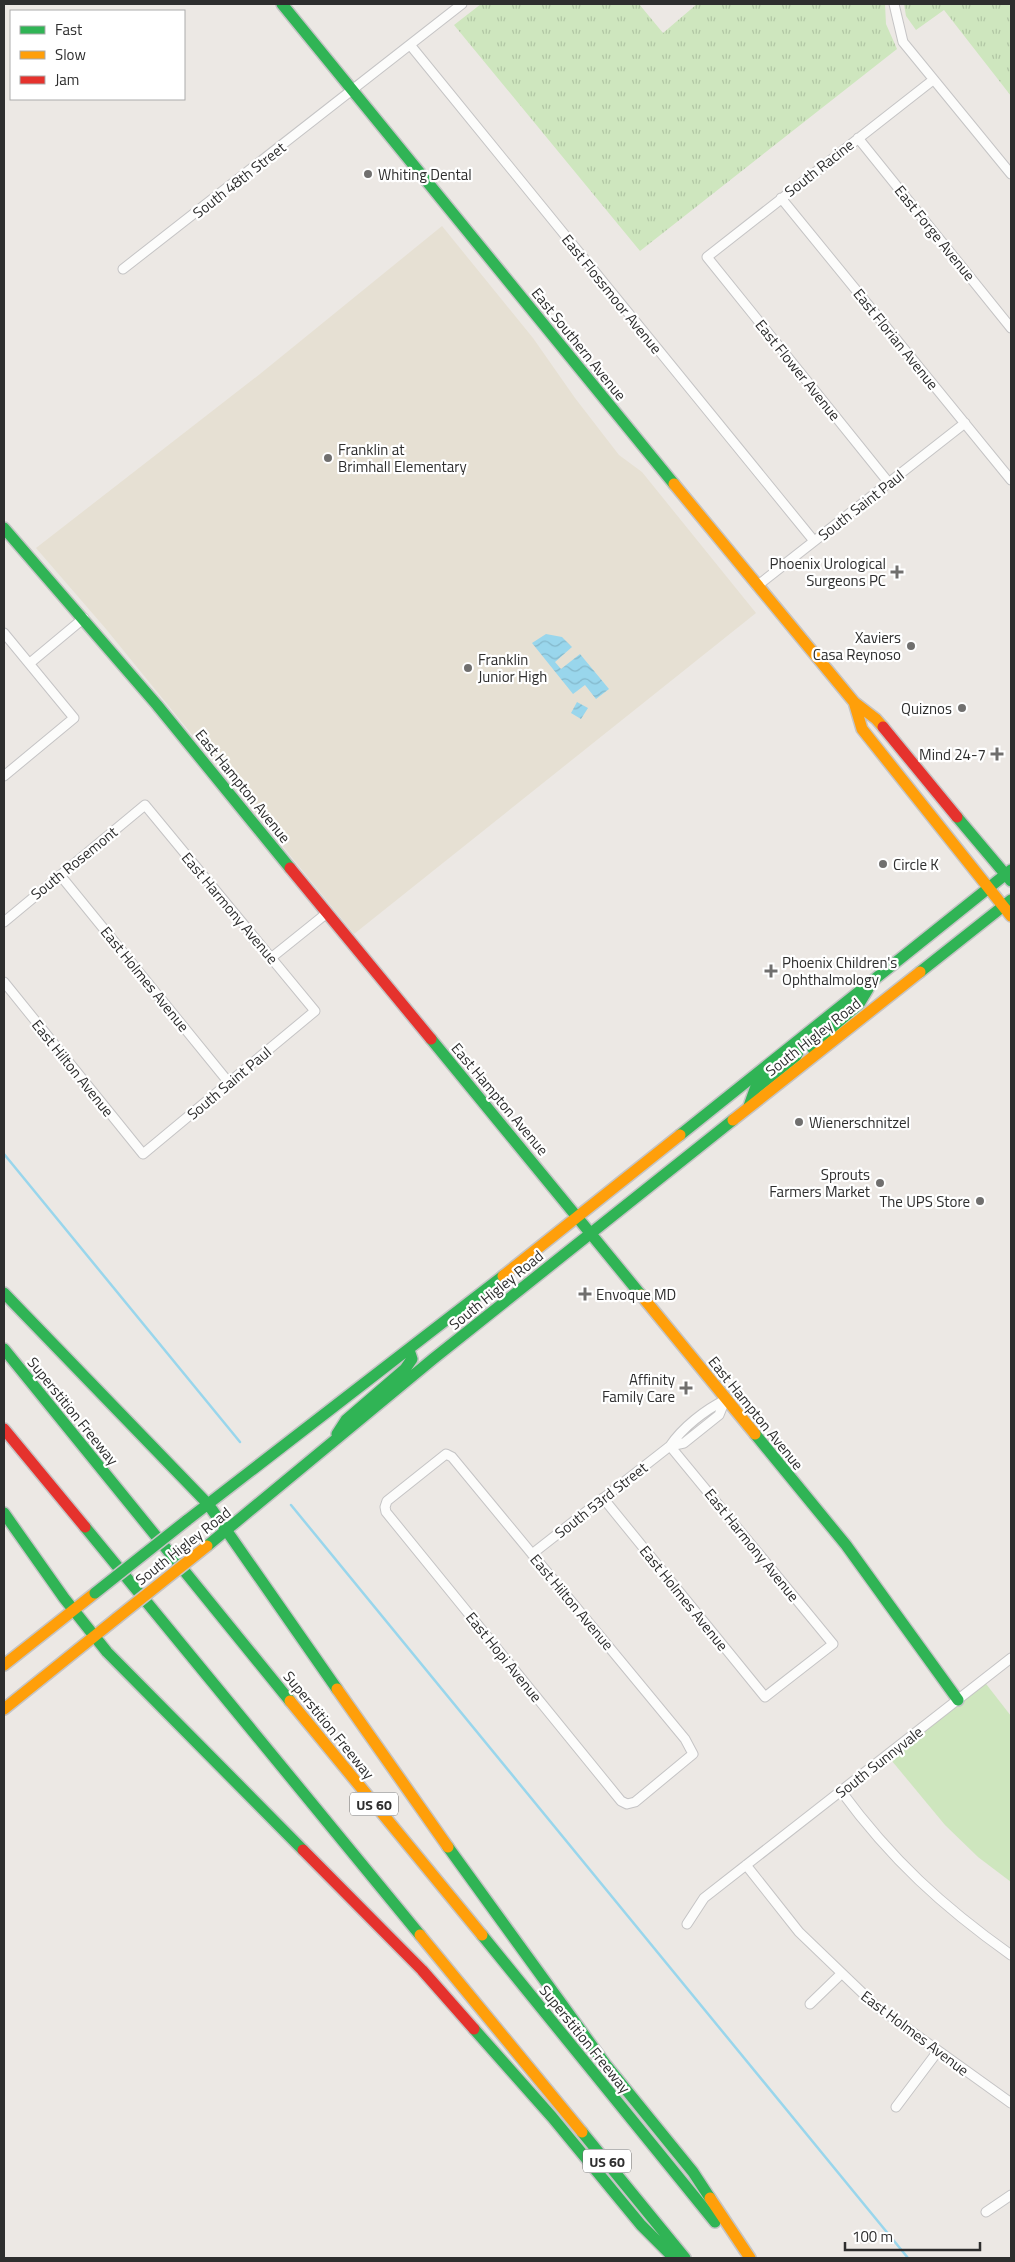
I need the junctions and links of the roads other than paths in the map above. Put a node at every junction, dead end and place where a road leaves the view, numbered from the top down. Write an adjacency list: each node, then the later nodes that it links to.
1 (282, 4): 6 (main road, East Southern Avenue)
2 (462, 4): 4 (street, South 48th Street)
3 (894, 4): 5 (street)
4 (410, 46): 6 (street, South 48th Street); 17 (street, East Flossmoor Avenue)
5 (933, 80): 7 (street, South Racine); 8 (street)
6 (354, 90): 11 (street, South 48th Street); 18 (main road, East Southern Avenue)
7 (858, 138): 9 (street, South Racine); 12 (street, East Forge Avenue)
8 (1011, 174)
9 (781, 198): 10 (street, South Racine); 13 (street, East Florian Avenue)
10 (706, 257): 15 (street, East Flower Avenue)
11 (124, 270)
12 (1011, 328)
13 (965, 423): 14 (street, East Florian Avenue); 15 (street, South Saint Paul)
14 (1011, 480)
15 (889, 483): 17 (street, South Saint Paul)
16 (4, 528): 19 (main road, East Hampton Avenue)
17 (814, 541): 18 (street, South Saint Paul)
18 (757, 586): 22 (main road, East Southern Avenue)
19 (84, 618): 21 (street); 29 (main road, East Hampton Avenue)
20 (4, 633): 21 (street)
21 (30, 663): 23 (street)
22 (854, 702): 26 (main road, East Southern Avenue); 27 (main road, East Southern Avenue)
23 (4, 776)
24 (145, 805): 25 (street, South Rosemont); 32 (street, East Harmony Avenue)
25 (60, 875): 31 (street, South Rosemont); 38 (street, East Holmes Avenue)
26 (1010, 875): 27 (main road, South Higley Road)
27 (988, 888): 28 (main road, East Southern Avenue); 34 (main road, South Higley Road)
28 (1007, 903): 30 (main road, East Southern Avenue); 37 (main road, South Higley Road)
29 (327, 913): 32 (street); 41 (main road, East Hampton Avenue)
30 (1011, 916)
31 (4, 922)
32 (271, 958): 35 (street, East Harmony Avenue)
33 (4, 982): 40 (street, East Hilton Avenue)
34 (871, 982): 36 (main road, South Higley Road); 37 (main road)
35 (315, 1011): 38 (street, South Saint Paul)
36 (797, 1043): 39 (main road); 41 (main road, South Higley Road)
37 (816, 1053): 39 (main road, South Higley Road)
38 (230, 1084): 40 (street, South Saint Paul)
39 (749, 1106): 42 (main road, South Higley Road)
40 (142, 1154)
41 (577, 1217): 42 (main road, East Hampton Avenue); 45 (main road, South Higley Road)
42 (590, 1233): 46 (main road, East Hampton Avenue); 50 (main road, South Higley Road)
43 (4, 1293): 53 (main road)
44 (4, 1350): 79 (main road, Superstition Freeway / US 60)
45 (408, 1350): 50 (main road); 53 (main road, South Higley Road)
46 (725, 1400): 47 (street, South 53rd Street); 48 (street, South 53rd Street); 63 (main road, East Hampton Avenue)
47 (698, 1418): 48 (street); 51 (street, South 53rd Street)
48 (705, 1426): 51 (street, South 53rd Street)
49 (4, 1429): 78 (main road, US 60)
50 (332, 1443): 56 (main road, South Higley Road)
51 (670, 1446): 52 (street, South 53rd Street); 62 (street, East Harmony Avenue)
52 (603, 1498): 57 (street, South 53rd Street); 62 (street, East Holmes Avenue)
53 (208, 1504): 56 (main road); 58 (main road, South Higley Road, bridge)
54 (385, 1507): 57 (street, East Hilton Avenue); 65 (street, East Hopi Avenue)
55 (4, 1513): 58 (main road)
56 (228, 1530): 59 (main road, South Higley Road, bridge); 80 (main road)
57 (532, 1554): 65 (street, East Hilton Avenue)
58 (73, 1610): 59 (main road); 61 (main road, South Higley Road)
59 (93, 1636): 64 (main road, South Higley Road); 77 (main road)
60 (1011, 1658): 63 (street, South Sunnyvale)
61 (4, 1665)
62 (765, 1697)
63 (958, 1700): 66 (street, South Sunnyvale)
64 (4, 1709)
65 (693, 1754)
66 (841, 1791): 67 (street, South Sunnyvale); 69 (street)
67 (746, 1865): 68 (street, South Sunnyvale); 70 (street, East Holmes Avenue)
68 (687, 1924)
69 (1011, 1955)
70 (841, 1974): 71 (street); 72 (street, East Holmes Avenue)
71 (810, 2004)
72 (938, 2051): 73 (street, East Holmes Avenue); 74 (street)
73 (1011, 2103)
74 (896, 2107)
75 (1011, 2195): 76 (street)
76 (986, 2212)
77 (674, 2258)
78 (685, 2258)
79 (746, 2258)
80 (750, 2258)

